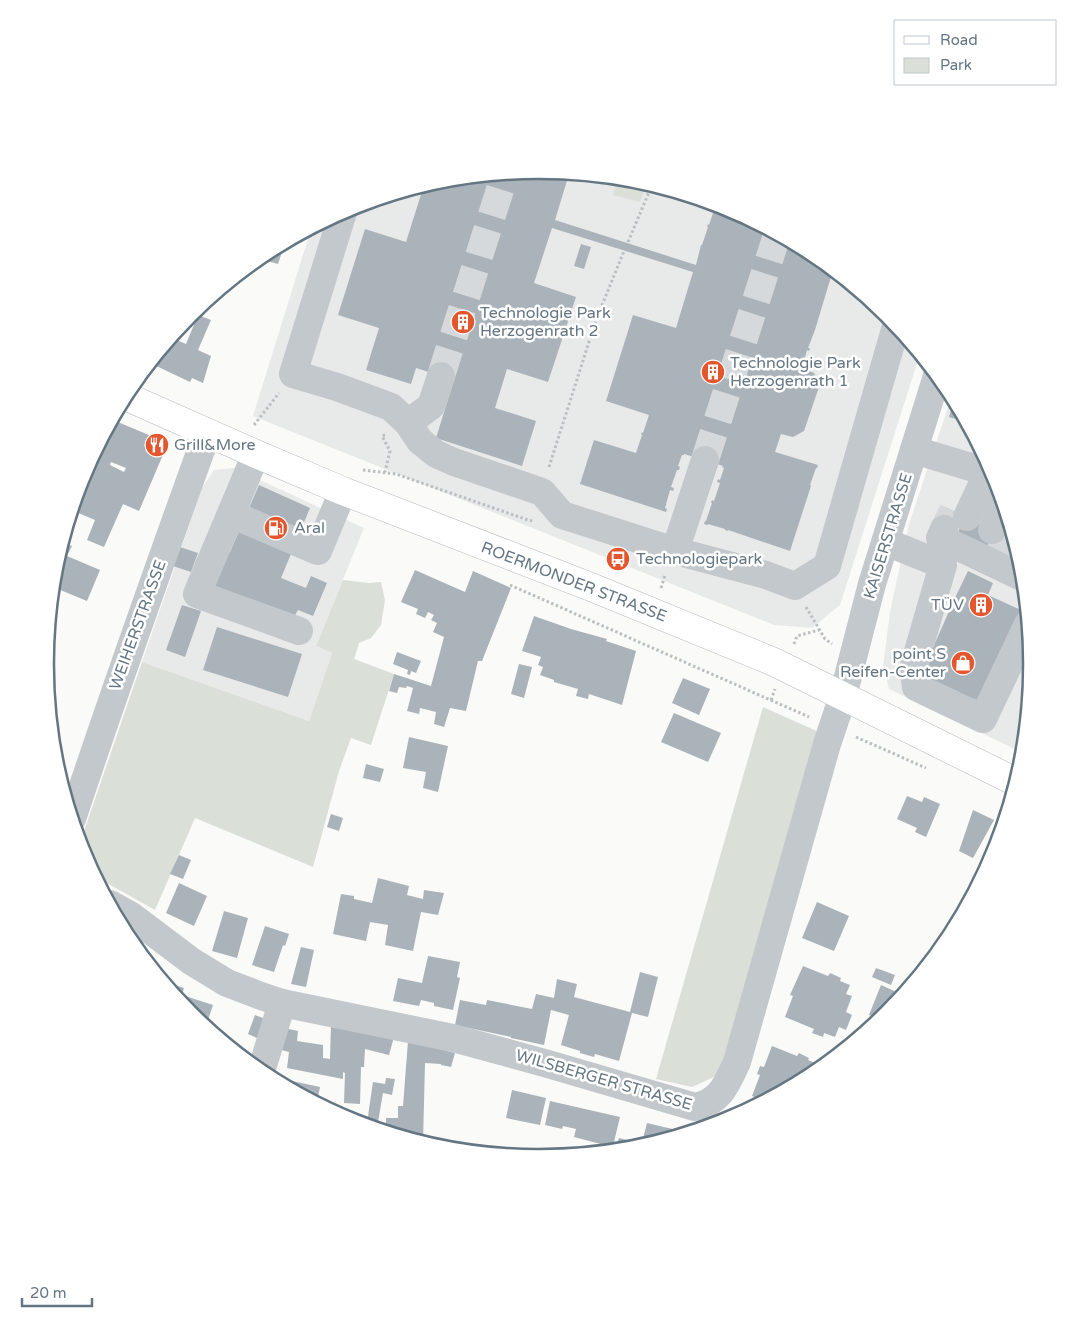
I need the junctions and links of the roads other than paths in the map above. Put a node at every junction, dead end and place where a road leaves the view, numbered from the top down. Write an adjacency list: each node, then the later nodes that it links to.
1 (340, 222): 6 (street)
2 (894, 334): 17 (street)
3 (441, 376): 6 (street)
4 (934, 385): 9 (street, KAISERSTRASSE)
5 (132, 399): 7 (main road, ROERMONDER STRASSE)
6 (408, 423): 17 (street)
7 (208, 433): 8 (main road, ROERMONDER STRASSE); 23 (street, WEIHERSTRASSE)
8 (253, 439): 13 (main road, ROERMONDER STRASSE); 14 (street)
9 (914, 450): 11 (street); 16 (street, KAISERSTRASSE)
10 (705, 460): 17 (street)
11 (982, 470)
12 (984, 473): 18 (street)
13 (350, 480): 14 (street); 21 (main road, ROERMONDER STRASSE)
14 (231, 514): 19 (street)
15 (1003, 524): 18 (street)
16 (886, 542): 20 (street); 21 (street, KAISERSTRASSE)
17 (675, 551)
18 (1001, 553)
19 (299, 631)
20 (1022, 636)
21 (843, 696): 22 (main road, ROERMONDER STRASSE); 27 (street, WILSBERGER STRASSE)
22 (1009, 779)
23 (76, 808)
24 (122, 910): 25 (street, WILSBERGER STRASSE)
25 (282, 1003): 26 (street); 27 (street, WILSBERGER STRASSE)
26 (264, 1063)
27 (714, 1115)

